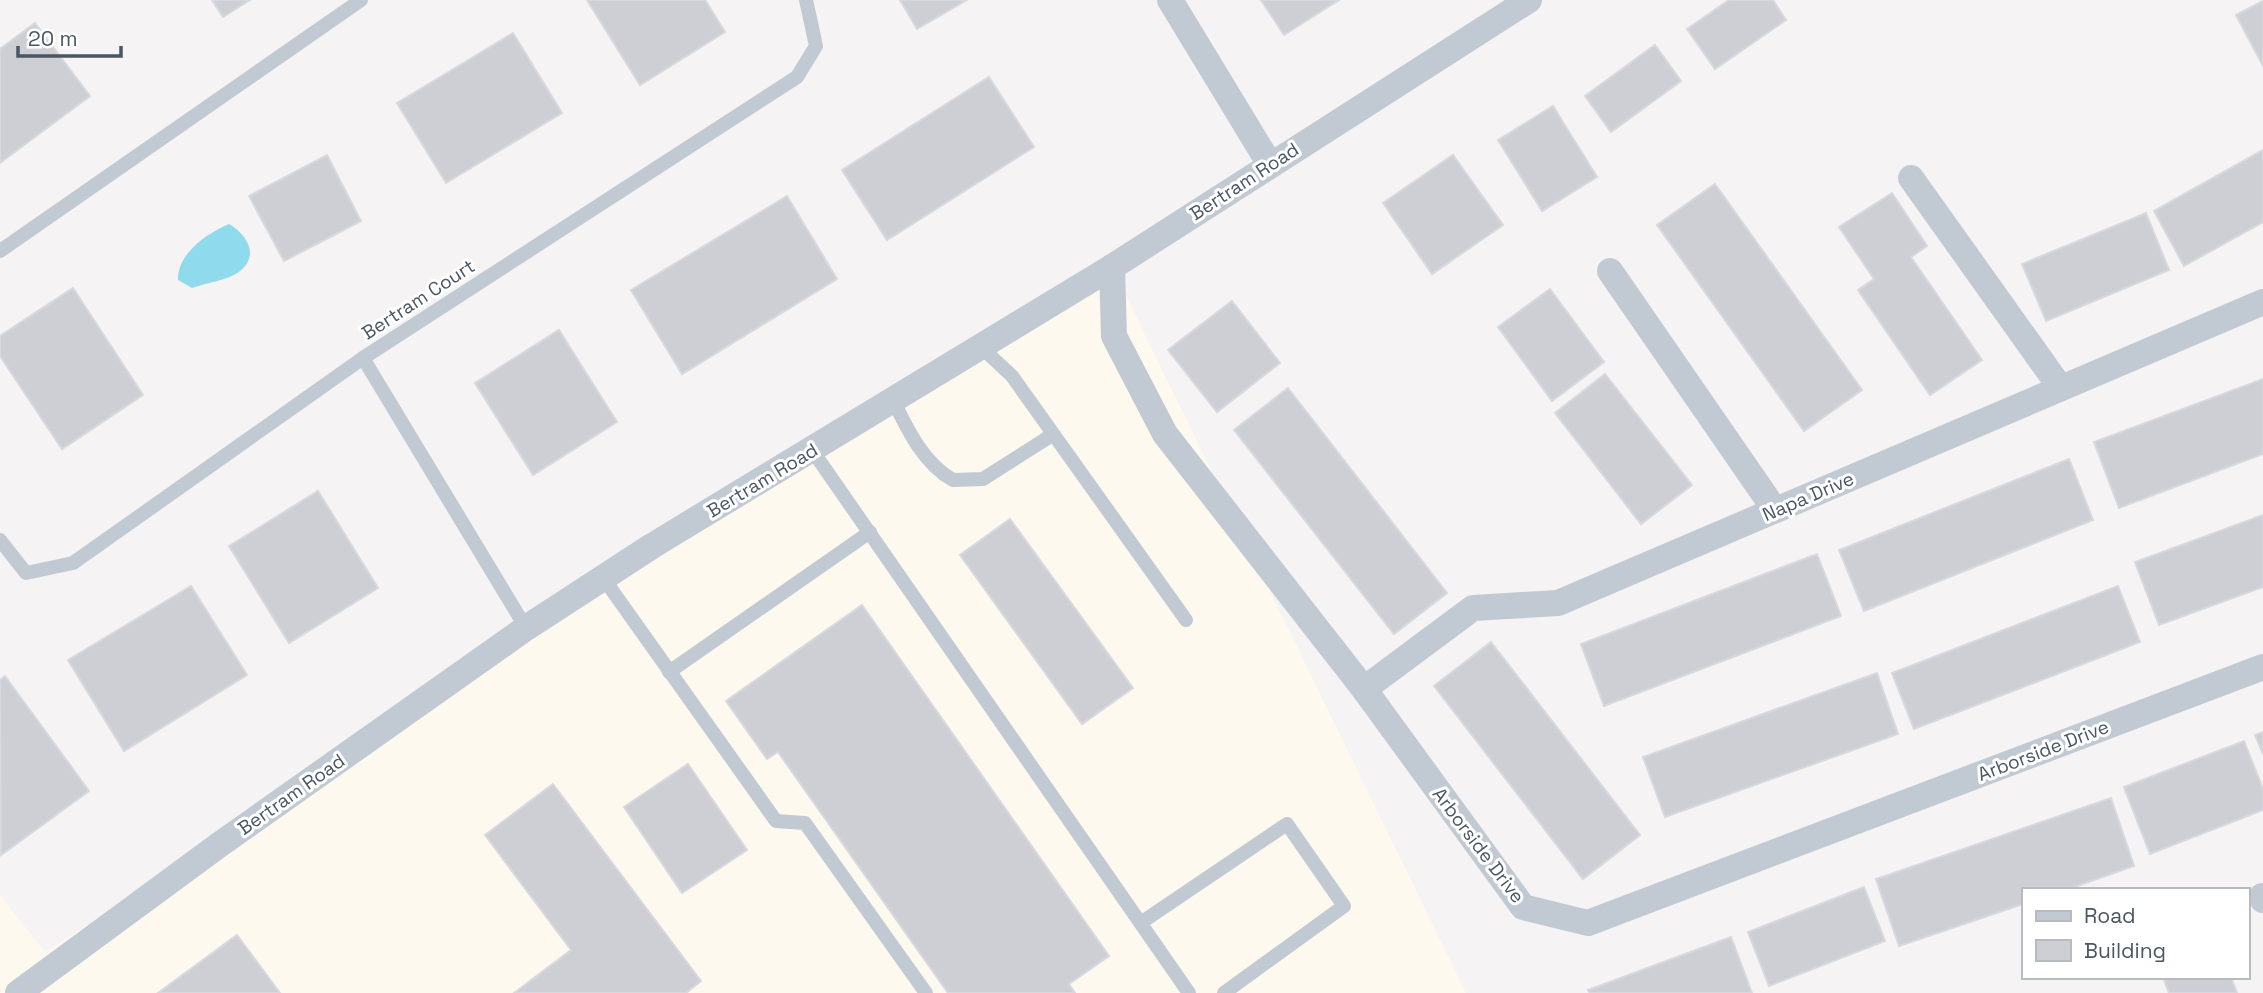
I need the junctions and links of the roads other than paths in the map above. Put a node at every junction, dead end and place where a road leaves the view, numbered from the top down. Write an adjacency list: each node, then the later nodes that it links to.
1 (361, 0): 8 (lane)
2 (806, 0): 13 (lane, Bertram Court)
3 (1170, 0): 6 (street)
4 (1529, 0): 5 (street, Bertram Road)
5 (1499, 8): 6 (street, Bertram Road)
6 (1269, 163): 9 (street, Bertram Road)
7 (1911, 178): 14 (street)
8 (0, 251)
9 (1112, 267): 12 (street, Bertram Road); 26 (street, Arborside Drive)
10 (1610, 271): 18 (street)
11 (2263, 302): 14 (street, Napa Drive)
12 (982, 348): 15 (street, Bertram Road); 16 (lane)
13 (363, 358): 20 (lane, Bertram Court); 23 (lane)
14 (2060, 387): 18 (street, Napa Drive)
15 (893, 400): 16 (lane); 17 (street, Bertram Road)
16 (1052, 435): 22 (lane)
17 (812, 450): 19 (lane); 21 (street, Bertram Road)
18 (1775, 510): 26 (street, Napa Drive)
19 (870, 532): 25 (lane); 27 (lane)
20 (0, 540)
21 (604, 579): 23 (street, Bertram Road); 25 (lane)
22 (1186, 620)
23 (526, 628): 28 (street, Bertram Road)
24 (2263, 667): 26 (street, Arborside Drive)
25 (669, 672): 29 (lane)
26 (1364, 689)
27 (1142, 922): 30 (lane); 31 (lane)
28 (18, 993)
29 (926, 993)
30 (1189, 993)
31 (1224, 993)

